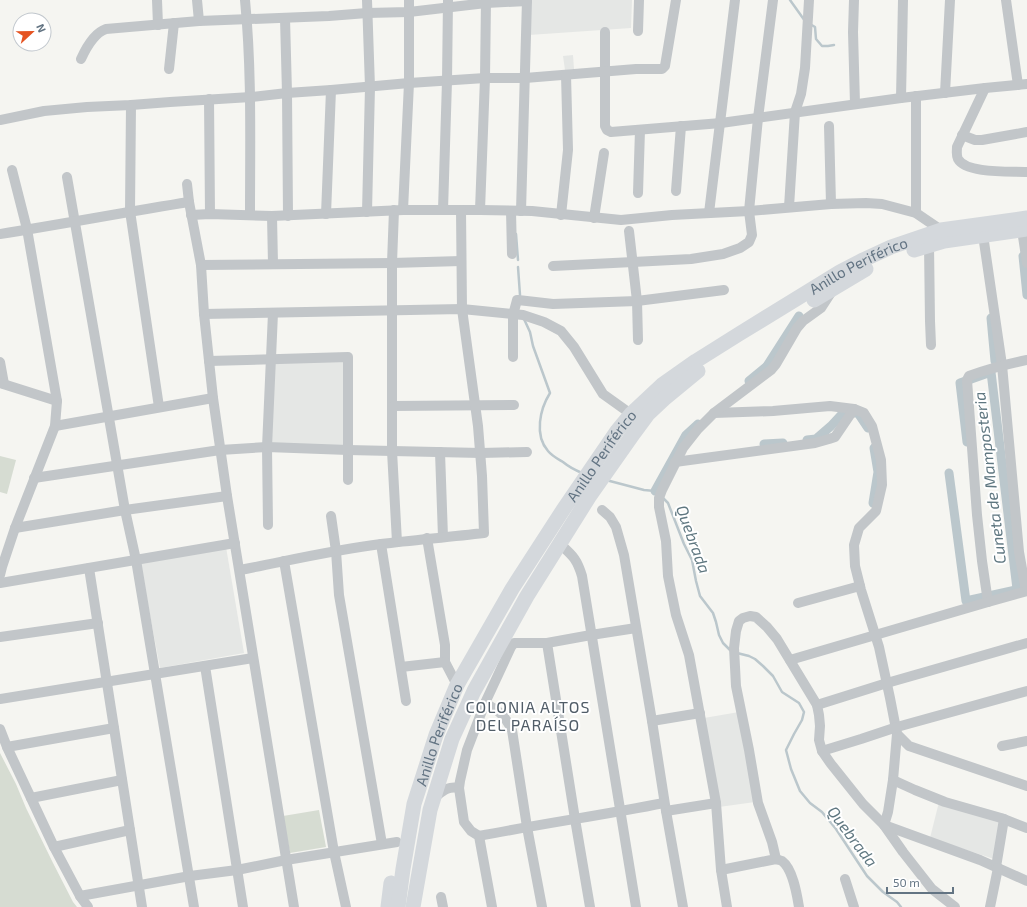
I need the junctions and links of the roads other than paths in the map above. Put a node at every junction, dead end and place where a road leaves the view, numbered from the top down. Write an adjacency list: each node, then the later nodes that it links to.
1 (157, 0): 24 (street)
2 (197, 0): 22 (street)
3 (245, 0): 21 (street)
4 (367, 0): 19 (street)
5 (409, 0): 18 (street)
6 (526, 0): 16 (street); 32 (street)
7 (639, 0): 25 (street)
8 (676, 0): 29 (street)
9 (735, 0): 50 (street)
10 (773, 0): 48 (street)
11 (809, 0): 47 (street)
12 (854, 0): 45 (street)
13 (903, 0): 43 (street)
14 (950, 0): 40 (street)
15 (1006, 0): 35 (street)
16 (486, 1): 17 (street); 31 (street)
17 (448, 3): 18 (street); 33 (street)
18 (409, 12): 19 (street); 34 (street)
19 (367, 13): 20 (street); 36 (street)
20 (285, 18): 21 (street); 39 (street)
21 (247, 19): 22 (street); 42 (street)
22 (199, 21): 23 (street)
23 (174, 23): 24 (street); 28 (street)
24 (158, 24): 27 (street)
25 (638, 31)
26 (605, 32): 29 (street)
27 (80, 59)
28 (169, 69)
29 (605, 72): 30 (street); 53 (street)
30 (566, 75): 32 (street); 80 (street)
31 (485, 78): 32 (street); 33 (street); 69 (street)
32 (525, 78): 71 (street)
33 (447, 81): 34 (street); 67 (street)
34 (409, 83): 36 (street); 66 (street)
35 (1024, 86): 37 (street)
36 (370, 87): 38 (street); 73 (street)
37 (985, 88): 40 (street); 55 (street)
38 (331, 90): 39 (street); 77 (street)
39 (287, 93): 42 (street); 82 (street)
40 (945, 93): 41 (street)
41 (916, 96): 43 (street); 75 (street)
42 (251, 97): 44 (street); 79 (street)
43 (901, 98): 45 (street)
44 (209, 99): 46 (street); 76 (street)
45 (855, 104): 47 (street)
46 (131, 106): 49 (street); 70 (street)
47 (795, 112): 48 (street); 65 (street)
48 (758, 118): 50 (street); 72 (street)
49 (0, 120)
50 (720, 123): 51 (street); 74 (street)
51 (681, 126): 53 (street); 61 (street)
52 (829, 126): 64 (street)
53 (640, 130): 62 (street)
54 (1027, 132): 55 (street)
55 (962, 135): 58 (street)
56 (604, 153): 83 (street)
57 (12, 170): 86 (street)
58 (1027, 172)
59 (67, 177): 84 (street)
60 (187, 184): 63 (street)
61 (676, 190)
62 (638, 193)
63 (189, 202): 70 (street); 78 (street)
64 (831, 204): 65 (street); 75 (street)
65 (789, 207): 72 (street)
66 (398, 210): 67 (street); 73 (street); 95 (street)
67 (443, 210): 68 (street)
68 (461, 210): 69 (street); 93 (street)
69 (480, 210): 71 (street)
70 (130, 211): 84 (street); 122 (street)
71 (516, 211): 80 (street); 92 (street)
72 (749, 211): 74 (street); 94 (street)
73 (367, 212): 77 (street)
74 (709, 213): 83 (street)
75 (916, 213): 90 (street)
76 (210, 214): 78 (street); 79 (street)
77 (326, 214): 82 (street)
78 (191, 215): 98 (street)
79 (250, 215): 81 (street)
80 (561, 215): 83 (street)
81 (272, 216): 82 (street); 97 (street)
82 (288, 216)
83 (594, 218)
84 (75, 222): 86 (street); 126 (street)
85 (1026, 225): 89 (highway, Anillo Periférico); 90 (highway, Anillo Periférico); 96 (street)
86 (27, 230): 88 (street); 118 (street)
87 (629, 231): 94 (street)
88 (0, 234)
89 (983, 235): 90 (highway, Anillo Periférico); 114 (street)
90 (943, 236): 91 (highway, Anillo Periférico); 125 (highway, Anillo Periférico)
91 (929, 245): 100 (highway, Anillo Periférico); 109 (street)
92 (512, 254)
93 (461, 261): 95 (street); 103 (street)
94 (633, 262): 99 (street); 102 (street)
95 (392, 263): 97 (street); 104 (street)
96 (1027, 263)
97 (274, 264): 98 (street)
98 (201, 265): 106 (street)
99 (553, 266)
100 (834, 289): 124 (street); 150 (highway, Anillo Periférico)
101 (724, 290): 102 (street)
102 (637, 301): 107 (street); 108 (street)
103 (462, 309): 104 (street); 107 (street); 119 (street)
104 (392, 310): 105 (street); 121 (street)
105 (273, 313): 106 (street); 111 (street)
106 (204, 314): 113 (street)
107 (514, 315): 110 (street); 125 (street)
108 (638, 340)
109 (931, 345)
110 (513, 357)
111 (272, 360): 113 (street); 128 (street); 130 (street)
112 (1027, 360): 114 (street)
113 (209, 361): 117 (street)
114 (1001, 361): 159 (street); 160 (street)
115 (0, 362): 116 (street)
116 (2, 384): 118 (street)
117 (213, 398): 122 (street); 129 (street)
118 (57, 402): 127 (street)
119 (475, 405): 120 (street); 121 (street); 134 (street)
120 (514, 405)
121 (393, 406): 131 (street)
122 (159, 407): 126 (street)
123 (852, 412): 124 (street); 135 (street); 158 (street)
124 (714, 413): 135 (street)
125 (631, 414): 177 (highway, Anillo Periférico)
126 (109, 416): 127 (street); 136 (street)
127 (54, 426): 137 (street)
128 (268, 447): 129 (street); 130 (street); 143 (street)
129 (220, 450): 136 (street); 139 (street)
130 (348, 450): 131 (street); 138 (street)
131 (392, 451): 132 (street); 147 (street)
132 (440, 452): 134 (street); 146 (street)
133 (527, 452): 134 (street)
134 (481, 453): 146 (street)
135 (675, 462): 183 (street)
136 (118, 465): 137 (street); 140 (street)
137 (34, 478): 144 (street)
138 (348, 480)
139 (227, 496): 140 (street); 148 (street)
140 (125, 510): 144 (street); 152 (street)
141 (602, 510): 163 (street)
142 (331, 516): 151 (street)
143 (268, 525)
144 (15, 528): 155 (street)
145 (427, 538): 146 (street); 147 (street); 171 (street)
146 (443, 538)
147 (397, 542): 149 (street)
148 (235, 543): 152 (street); 156 (street)
149 (381, 544): 151 (street); 173 (street)
150 (560, 544): 164 (street); 197 (highway, Anillo Periférico)
151 (336, 551): 153 (street); 210 (street)
152 (136, 560): 154 (street); 174 (street)
153 (284, 561): 156 (street); 212 (street)
154 (89, 568): 157 (street); 162 (street)
155 (1, 569)
156 (240, 570): 169 (street)
157 (0, 582)
158 (860, 586): 161 (street); 165 (street)
159 (1026, 588): 160 (street)
160 (987, 598): 165 (street)
161 (798, 603)
162 (98, 623): 166 (street); 175 (street)
163 (636, 628): 164 (street); 184 (street)
164 (591, 635): 168 (street); 201 (street)
165 (875, 635): 170 (street); 176 (street)
166 (0, 637)
167 (1027, 643): 176 (street)
168 (547, 644): 181 (street); 202 (street)
169 (253, 658): 172 (street); 214 (street)
170 (790, 660): 182 (street); 213 (street)
171 (445, 662): 173 (street); 177 (street)
172 (205, 666): 174 (street); 216 (street)
173 (401, 667): 180 (street)
174 (156, 674): 175 (street); 219 (street)
175 (107, 682): 179 (street); 185 (street)
176 (890, 682): 182 (street); 187 (street)
177 (457, 685): 199 (highway, Anillo Periférico)
178 (1027, 691): 187 (street)
179 (0, 699)
180 (406, 701)
181 (485, 703): 195 (street); 205 (street)
182 (817, 705): 191 (street)
183 (700, 714): 184 (street); 198 (street)
184 (652, 721): 200 (street)
185 (114, 728): 190 (street); 192 (street)
186 (0, 729): 190 (street)
187 (897, 729): 191 (street); 193 (street); 194 (street)
188 (1027, 741): 189 (street)
189 (1002, 746)
190 (7, 747): 196 (street)
191 (822, 751): 204 (street)
192 (122, 780): 196 (street); 207 (street)
193 (893, 780): 203 (street); 204 (street)
194 (1027, 786)
195 (459, 788): 197 (street); 208 (street)
196 (31, 798): 211 (street)
197 (434, 798): 218 (highway, Anillo Periférico)
198 (716, 803): 200 (street); 217 (street)
199 (414, 804): 209 (highway); 231 (highway, Anillo Periférico)
200 (665, 807): 201 (street); 238 (street)
201 (620, 812): 202 (street); 237 (street)
202 (575, 819): 205 (street); 236 (street)
203 (1004, 820): 206 (street); 215 (street)
204 (884, 825): 215 (street); 242 (street)
205 (527, 827): 208 (street); 235 (street)
206 (1027, 828)
207 (130, 830): 211 (street); 222 (street)
208 (479, 836): 234 (street)
209 (397, 842): 210 (street); 230 (highway)
210 (382, 844): 212 (street)
211 (54, 847): 223 (street)
212 (334, 852): 214 (street); 229 (street)
213 (776, 859): 217 (street); 240 (street)
214 (286, 860): 216 (street); 228 (street)
215 (997, 868): 221 (street); 243 (street)
216 (237, 870): 219 (street); 227 (street)
217 (721, 870): 239 (street)
218 (418, 874): 232 (highway, Anillo Periférico); 233 (highway)
219 (190, 876): 222 (street); 226 (street)
220 (845, 879): 241 (street)
221 (1027, 880)
222 (138, 885): 223 (street); 225 (street)
223 (80, 896): 224 (street)
224 (88, 907)
225 (142, 907)
226 (194, 907)
227 (243, 907)
228 (294, 907)
229 (346, 907)
230 (388, 907)
231 (398, 907)
232 (413, 907)
233 (421, 907)
234 (492, 907)
235 (542, 907)
236 (590, 907)
237 (636, 907)
238 (683, 907)
239 (727, 907)
240 (799, 907)
241 (854, 907)
242 (956, 907)
243 (990, 907)

